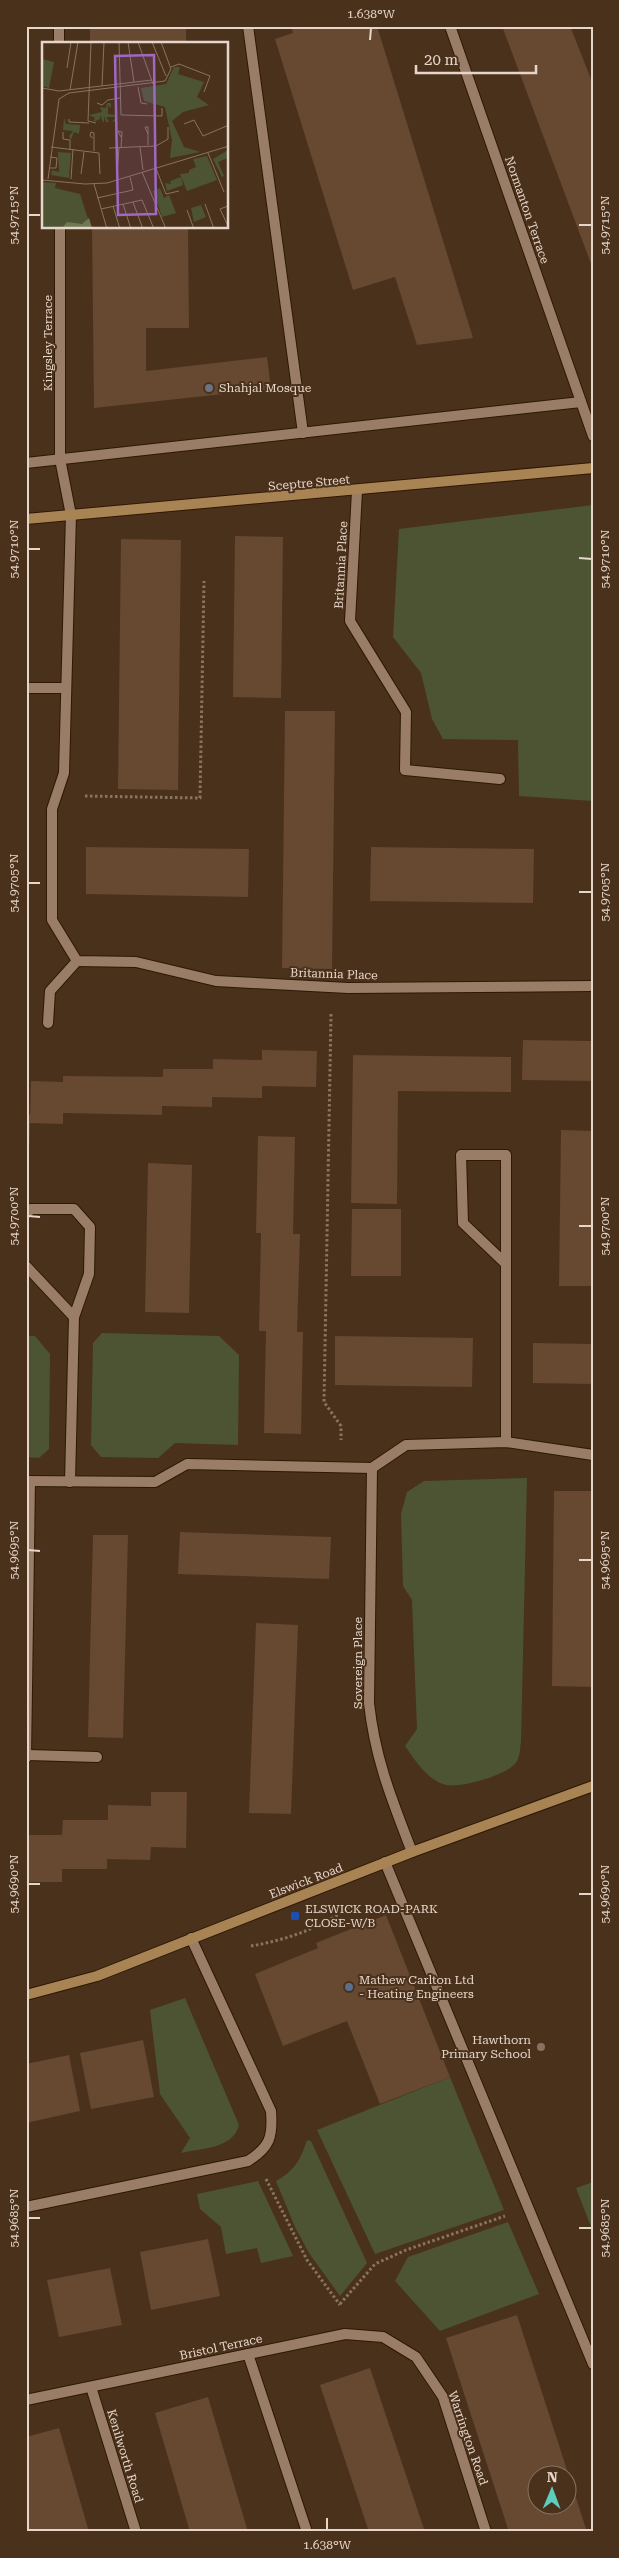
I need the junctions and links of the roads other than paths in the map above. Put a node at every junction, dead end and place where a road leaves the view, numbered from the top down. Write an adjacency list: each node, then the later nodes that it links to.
1 (59, 26): 4 (street)
2 (248, 26): 7 (street)
3 (450, 26): 6 (street, Normanton Terrace)
4 (59, 42)
5 (60, 229): 9 (street, Kingsley Terrace)
6 (581, 402): 7 (street); 8 (street, Normanton Terrace)
7 (303, 433): 9 (street)
8 (593, 436)
9 (60, 459): 10 (street); 13 (street, Kingsley Terrace)
10 (26, 463)
11 (593, 468): 12 (main road, Sceptre Street)
12 (357, 491): 13 (main road, Sceptre Street); 17 (street, Britannia Place)
13 (71, 516): 14 (main road, Sceptre Street); 16 (street)
14 (26, 519)
15 (26, 688): 16 (street)
16 (66, 688): 18 (street)
17 (500, 779)
18 (77, 961): 19 (street, Britannia Place); 20 (street)
19 (593, 986)
20 (48, 1023)
21 (26, 1214): 24 (street)
22 (506, 1264): 22 (street); 25 (street)
23 (26, 1266): 24 (street)
24 (74, 1317): 29 (street)
25 (506, 1442): 26 (street); 27 (street)
26 (593, 1455)
27 (372, 1468): 29 (street); 34 (street, Sovereign Place)
28 (28, 1481): 29 (street); 30 (street)
29 (70, 1482)
30 (28, 1644): 32 (street)
31 (97, 1756): 32 (street)
32 (27, 1757)
33 (593, 1786): 34 (main road, Elswick Road)
34 (412, 1852): 35 (main road, Elswick Road)
35 (385, 1862): 36 (main road, Elswick Road); 41 (street)
36 (191, 1938): 37 (main road, Elswick Road); 38 (street)
37 (26, 1995)
38 (26, 2207)
39 (248, 2354): 40 (street, Bristol Terrace); 42 (street, Bristol Terrace); 45 (street)
40 (416, 2357): 46 (street, Warrington Road)
41 (593, 2364)
42 (91, 2387): 43 (street, Bristol Terrace); 44 (street, Kenilworth Road)
43 (26, 2400)
44 (136, 2532)
45 (307, 2532)
46 (486, 2532)

